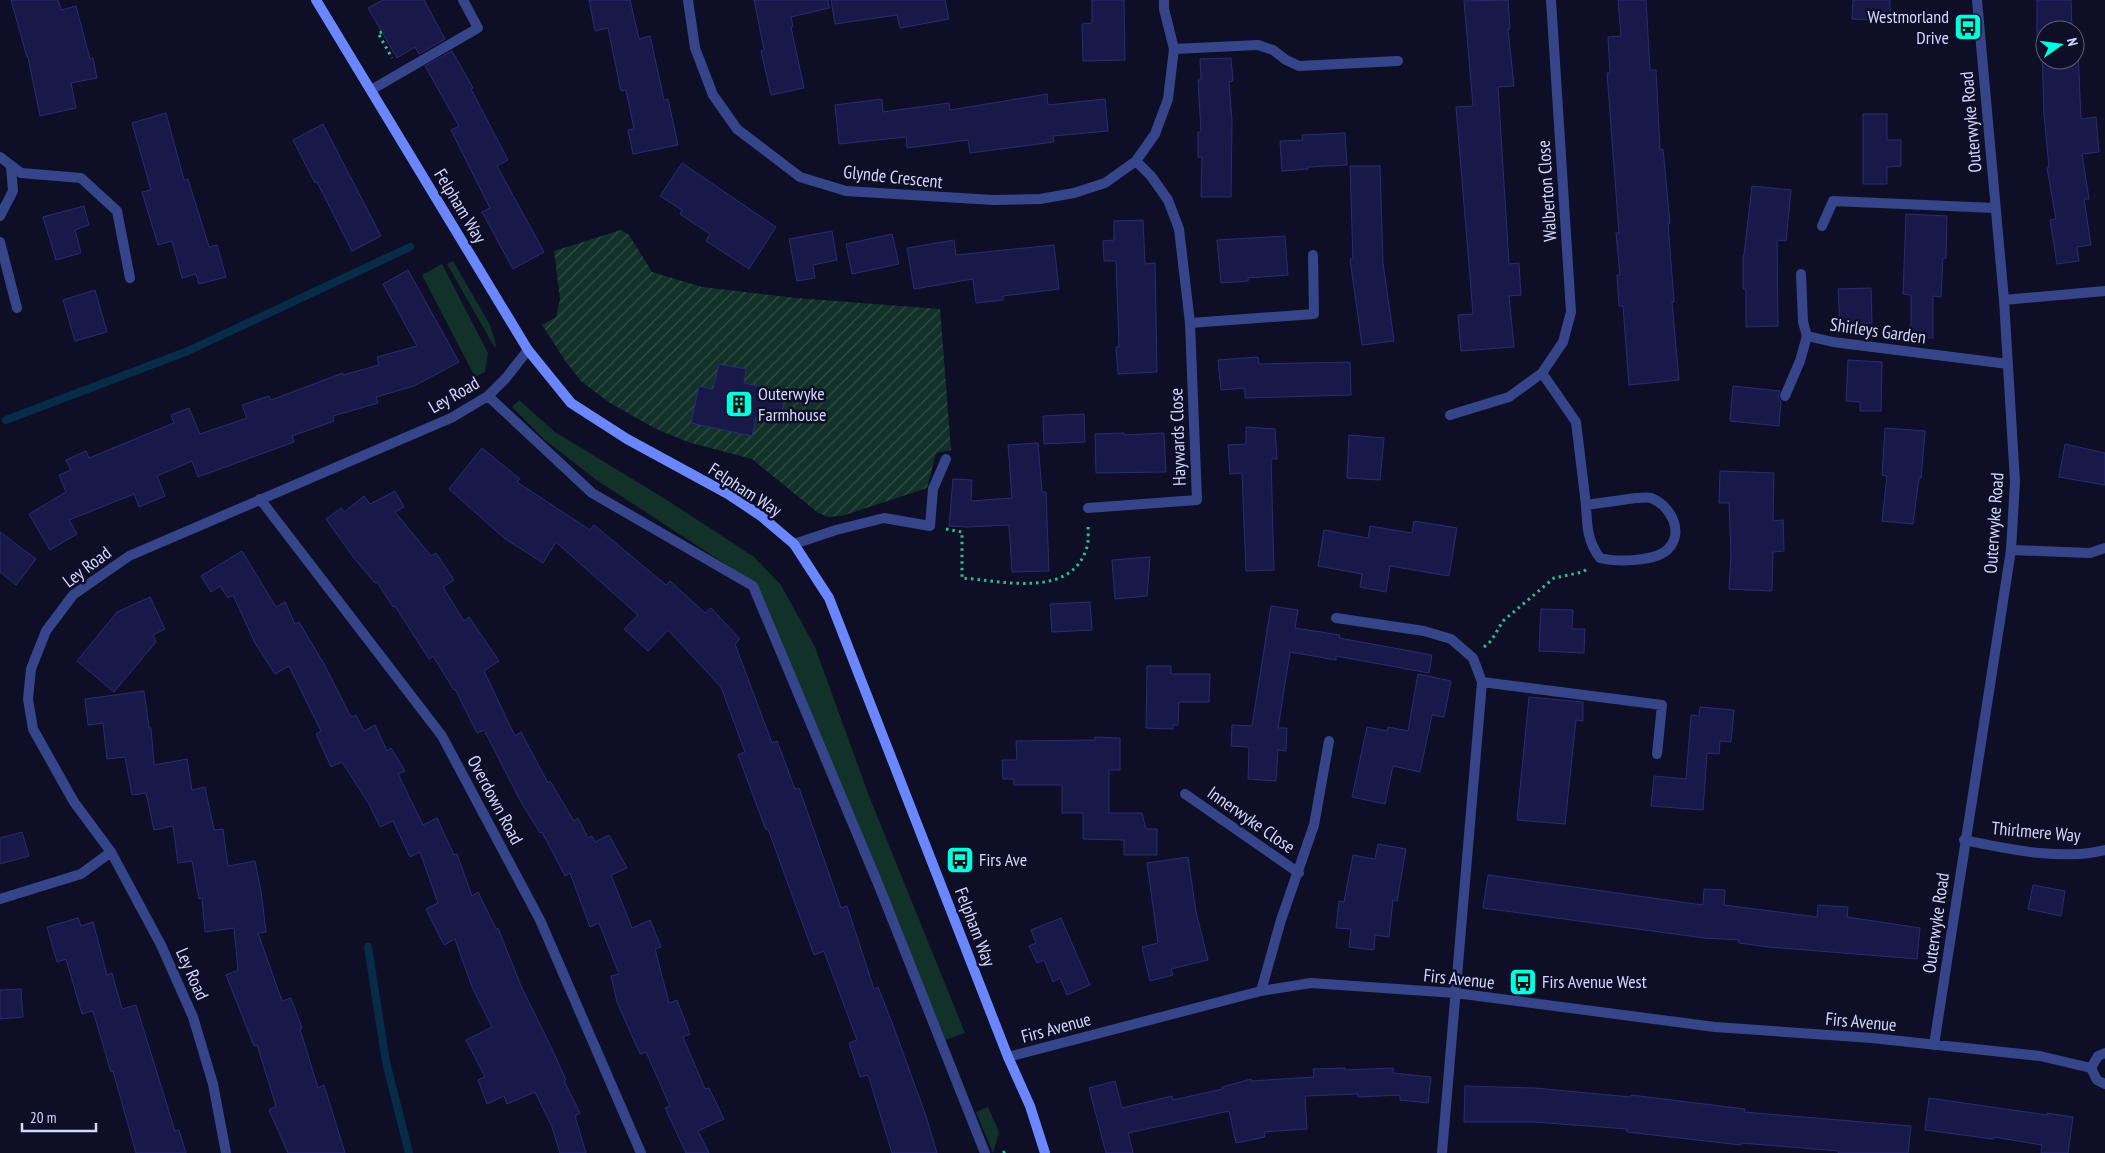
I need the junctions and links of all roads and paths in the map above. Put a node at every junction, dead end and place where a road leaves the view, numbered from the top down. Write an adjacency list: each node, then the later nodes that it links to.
1 (316, 0): 11 (main road, Felpham Way)
2 (463, 0): 11 (street)
3 (688, 0): 13 (street, Glynde Crescent)
4 (1164, 0): 9 (street)
5 (1551, 0): 29 (street, Walberton Close)
6 (1977, 0): 15 (street, Outerwyke Road)
7 (382, 32): 8 (path)
8 (387, 49)
9 (1174, 49): 10 (street); 13 (street)
10 (1398, 61)
11 (371, 90): 27 (main road, Felpham Way)
12 (0, 157): 14 (street)
13 (1136, 161): 25 (street, Haywards Close)
14 (10, 166): 16 (street); 21 (street)
15 (1995, 208): 17 (street); 23 (street, Outerwyke Road)
16 (0, 216)
17 (1822, 226)
18 (0, 242): 24 (street)
19 (1313, 254): 25 (street)
20 (1802, 274): 26 (street, Shirleys Garden)
21 (130, 278)
22 (2105, 291): 23 (street)
23 (2004, 300): 28 (street, Outerwyke Road)
24 (17, 308)
25 (1190, 323): 36 (street, Haywards Close)
26 (1807, 336): 28 (street, Shirleys Garden); 31 (street)
27 (528, 350): 30 (street, Ley Road); 38 (main road, Felpham Way)
28 (2008, 364): 40 (street, Outerwyke Road)
29 (1542, 373): 32 (street, Walberton Close); 35 (street)
30 (488, 396): 34 (street, Ley Road); 63 (street)
31 (1785, 396)
32 (1450, 415)
33 (946, 459): 37 (street)
34 (260, 499): 50 (street, Ley Road); 62 (street, Overdown Road)
35 (1586, 505): 41 (street); 41 (street)
36 (1088, 508): 37 (path)
37 (930, 526): 38 (street)
38 (794, 544): 57 (main road, Felpham Way)
39 (2105, 548): 40 (street)
40 (2011, 550): 48 (street, Outerwyke Road)
41 (1600, 558): 43 (path)
42 (1336, 618): 43 (street)
43 (1473, 658): 44 (street)
44 (1482, 682): 46 (street); 54 (street)
45 (1329, 741): 51 (street, Innerwyke Close)
46 (1657, 754)
47 (1185, 794): 51 (street, Innerwyke Close)
48 (1964, 840): 49 (street, Thirlmere Way); 55 (street, Outerwyke Road)
49 (2105, 850)
50 (111, 852): 52 (street); 61 (street, Ley Road)
51 (1298, 873): 53 (street, Innerwyke Close)
52 (0, 899)
53 (1261, 991): 54 (street, Firs Avenue); 57 (street, Firs Avenue)
54 (1455, 994): 55 (street, Firs Avenue); 66 (street)
55 (1934, 1045): 58 (street, Firs Avenue)
56 (2105, 1053): 58 (street)
57 (1008, 1057): 65 (main road, Felpham Way)
58 (2091, 1068): 59 (street)
59 (2105, 1084)
60 (1008, 1149): 64 (path)
61 (226, 1153)
62 (641, 1153)
63 (985, 1153)
64 (1003, 1153)
65 (1045, 1153)
66 (1442, 1153)

